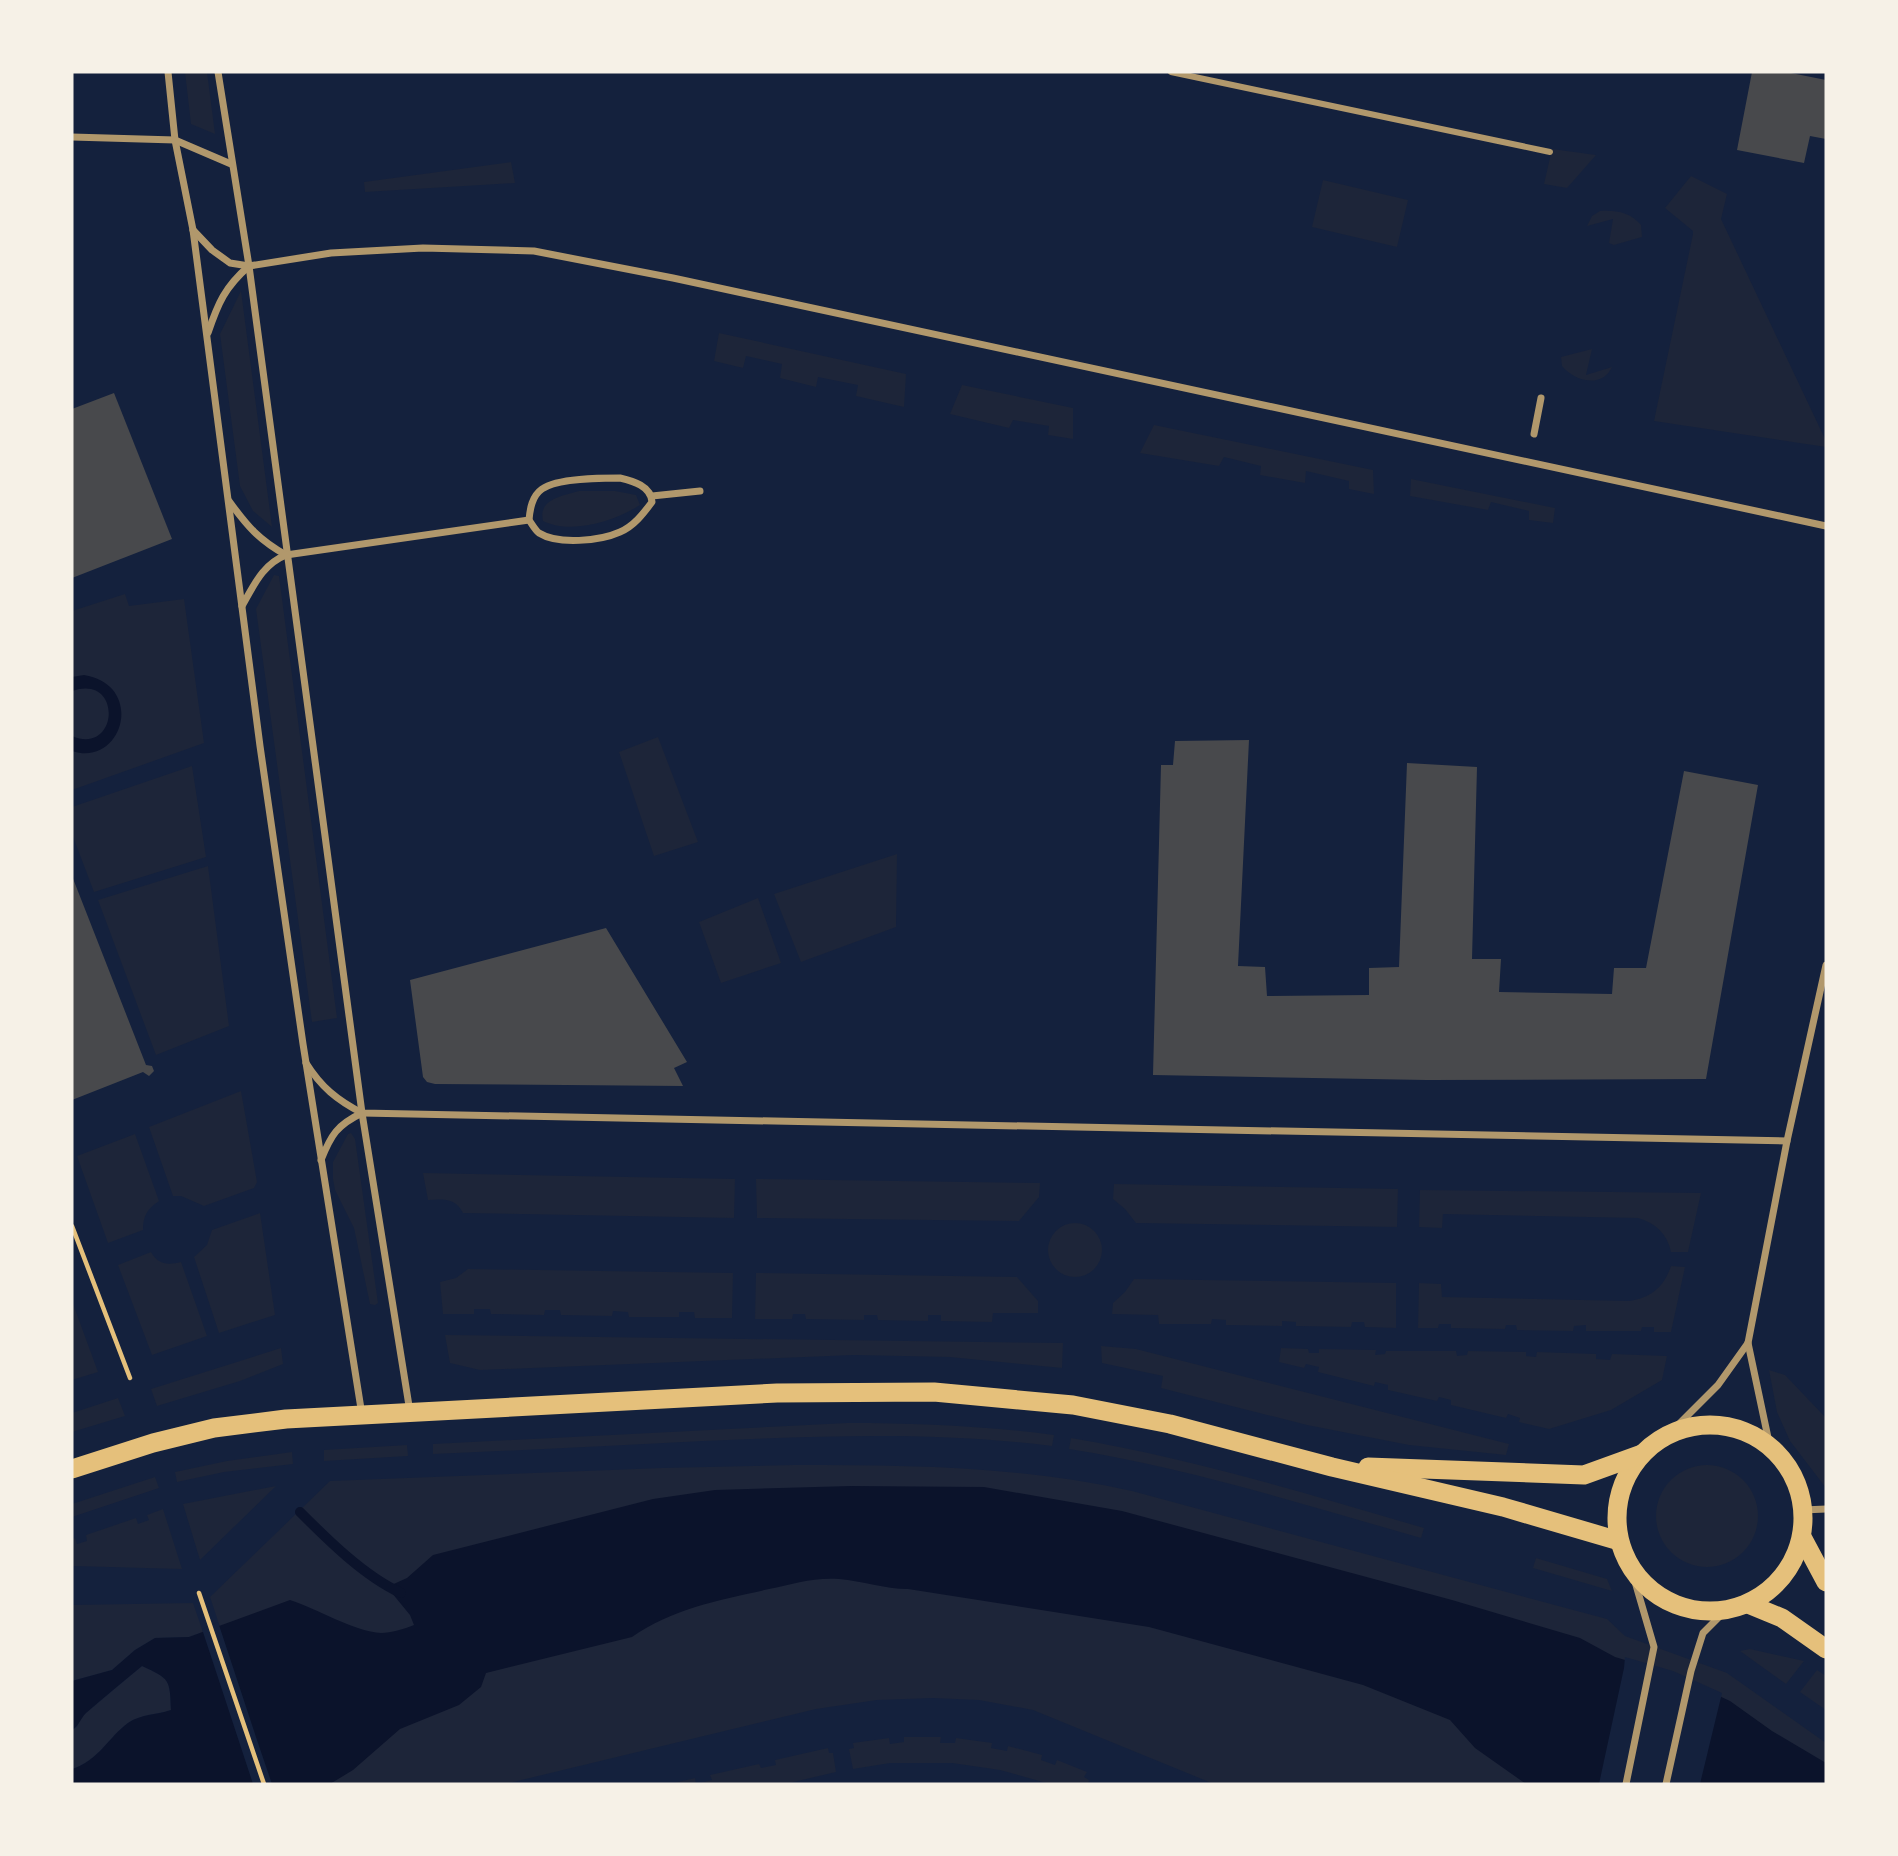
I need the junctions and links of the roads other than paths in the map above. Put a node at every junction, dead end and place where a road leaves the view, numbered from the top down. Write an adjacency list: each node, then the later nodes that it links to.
1 (168, 72): 5 (street)
2 (218, 72): 7 (street)
3 (1171, 72): 6 (street)
4 (72, 136): 5 (street)
5 (175, 140): 7 (street); 8 (street)
6 (1550, 152)
7 (231, 164): 9 (street)
8 (192, 230): 9 (street); 10 (street)
9 (249, 266): 10 (street); 17 (street); 18 (street)
10 (207, 336): 15 (street)
11 (1541, 398): 12 (street)
12 (1534, 434)
13 (701, 491): 14 (street)
14 (652, 496): 16 (street); 16 (street)
15 (228, 499): 18 (street); 19 (street)
16 (529, 520): 18 (street)
17 (1826, 526)
18 (286, 555): 19 (street); 22 (street)
19 (242, 607): 21 (street)
20 (1826, 965): 23 (street)
21 (306, 1063): 22 (street); 24 (street)
22 (362, 1113): 23 (street); 24 (street); 26 (street)
23 (1787, 1142): 25 (street)
24 (320, 1162): 27 (street)
25 (1748, 1343): 28 (street); 29 (street)
26 (410, 1413): 27 (highway); 31 (highway)
27 (362, 1415): 32 (highway)
28 (1669, 1434): 29 (highway); 30 (highway)
29 (1770, 1447): 34 (highway)
30 (1642, 1454): 31 (highway); 36 (highway)
31 (1332, 1467): 36 (highway)
32 (72, 1469)
33 (1826, 1509): 34 (street)
34 (1803, 1510): 35 (highway)
35 (1802, 1537): 38 (highway); 39 (highway)
36 (1619, 1541): 37 (highway)
37 (1631, 1568): 40 (highway); 42 (street)
38 (1826, 1582)
39 (1748, 1604): 40 (highway); 41 (highway)
40 (1726, 1610): 43 (street)
41 (1826, 1649)
42 (1626, 1784)
43 (1666, 1784)

